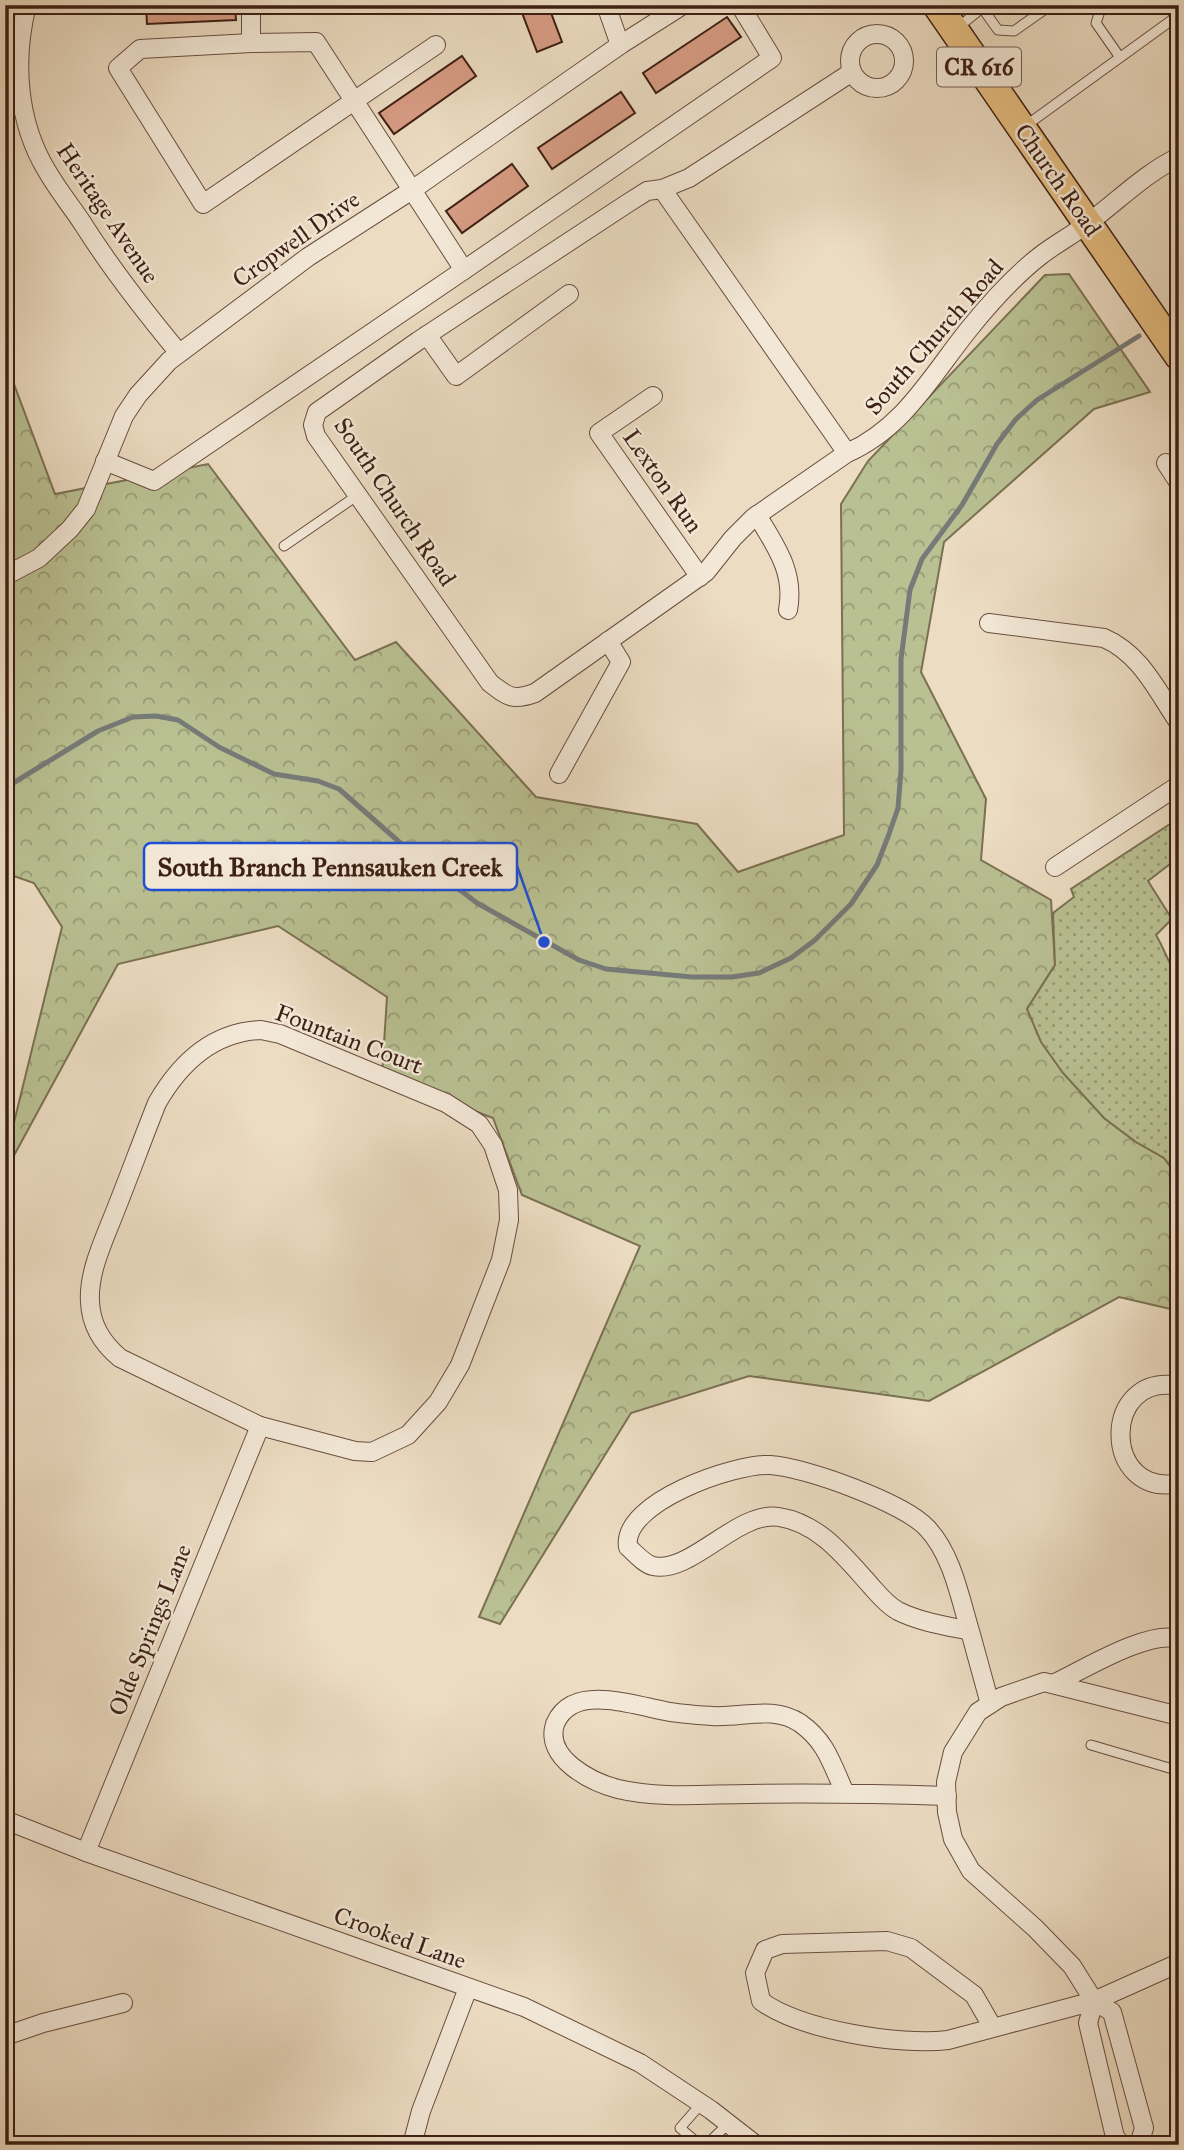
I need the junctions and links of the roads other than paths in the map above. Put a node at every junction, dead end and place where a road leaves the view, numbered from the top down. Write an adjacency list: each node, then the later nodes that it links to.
1 (27, 5): 27 (street, Heritage Avenue)
2 (251, 5): 13 (street)
3 (606, 5): 15 (street)
4 (683, 5): 15 (street, Cropwell Drive)
5 (740, 5): 24 (street)
6 (937, 5): 12 (main road, Church Road / CR 616)
7 (1051, 5): 10 (lane)
8 (1110, 5): 11 (lane)
9 (1167, 5): 16 (lane)
10 (981, 7): 12 (lane)
11 (1098, 8): 16 (lane)
12 (954, 30): 19 (main road, Church Road / CR 616)
13 (251, 43): 18 (street); 18 (street)
14 (436, 45): 18 (street)
15 (620, 46): 22 (street, Cropwell Drive)
16 (1119, 56): 19 (lane)
17 (852, 72): 21 (street, South Church Road)
18 (354, 102): 22 (street)
19 (1022, 128): 23 (main road, Church Road / CR 616)
20 (1179, 157): 23 (street, South Church Road)
21 (662, 189): 26 (street, South Church Road); 30 (street)
22 (412, 190): 24 (street); 27 (street, Cropwell Drive)
23 (1088, 223): 28 (main road, Church Road / CR 616); 30 (street, South Church Road)
24 (464, 270): 31 (street)
25 (569, 294): 26 (street)
26 (427, 335): 34 (street, South Church Road)
27 (179, 353): 31 (street, Cropwell Drive)
28 (1179, 356)
29 (653, 396): 38 (street, Lexton Run)
30 (847, 453): 35 (street, South Church Road)
31 (105, 461): 37 (street, Cropwell Drive)
32 (1166, 463): 33 (street)
33 (1179, 483)
34 (358, 495): 36 (lane); 41 (street, South Church Road)
35 (757, 515): 38 (street, South Church Road); 39 (street)
36 (284, 546)
37 (5, 576)
38 (700, 577): 41 (street, South Church Road)
39 (788, 610)
40 (989, 623): 42 (street)
41 (608, 641): 43 (street)
42 (1179, 723)
43 (559, 774)
44 (1179, 785): 45 (street)
45 (1055, 867)
46 (1179, 1386): 48 (street)
47 (260, 1426): 47 (street, Fountain Court); 59 (street, Olde Springs Lane)
48 (1179, 1482)
49 (970, 1631): 49 (street); 52 (street)
50 (1179, 1639): 51 (street)
51 (1055, 1684): 52 (street); 53 (street)
52 (990, 1704): 57 (street)
53 (1179, 1716)
54 (1091, 1745): 55 (lane)
55 (1179, 1768)
56 (845, 1793): 56 (street); 57 (street)
57 (947, 1796): 62 (street)
58 (5, 1820): 59 (street, Crooked Lane)
59 (86, 1852): 61 (street, Crooked Lane)
60 (1179, 1964): 62 (street)
61 (468, 1988): 66 (street, Crooked Lane); 68 (street)
62 (1094, 2001): 64 (street); 72 (street); 73 (street)
63 (123, 2003): 65 (street)
64 (993, 2028): 64 (street)
65 (5, 2036)
66 (701, 2104): 67 (street, Crooked Lane); 69 (lane)
67 (729, 2123): 70 (lane); 71 (street, Crooked Lane)
68 (412, 2145)
69 (700, 2145)
70 (706, 2145)
71 (757, 2145)
72 (1122, 2145)
73 (1139, 2145)

